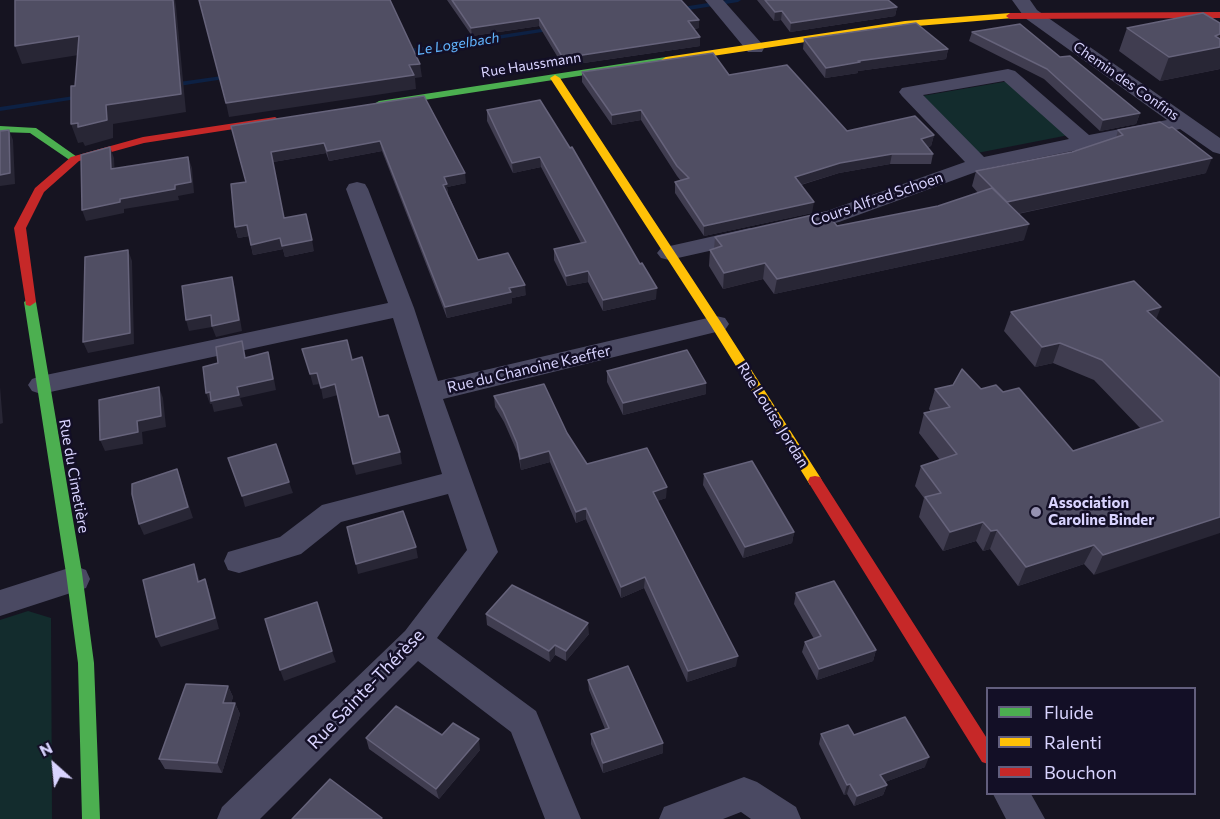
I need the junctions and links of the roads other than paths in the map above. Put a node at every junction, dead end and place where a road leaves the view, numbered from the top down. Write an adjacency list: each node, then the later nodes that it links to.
1 (718, 4): 4 (street)
2 (1026, 7): 3 (street, Rue Haussmann); 4 (street, Rue Haussmann); 8 (street, Chemin des Confins)
3 (1220, 15)
4 (755, 48): 5 (street, Rue Haussmann)
5 (555, 78): 6 (street, Rue Haussmann); 15 (street, Rue Louise Jordan)
6 (367, 106)
7 (284, 119): 12 (street)
8 (1185, 122): 10 (street, Cours Alfred Schoen); 11 (street, Chemin des Confins)
9 (0, 129): 12 (street)
10 (1084, 142): 13 (street, Cours Alfred Schoen); 13 (street)
11 (1220, 147)
12 (75, 159): 18 (street, Rue du Cimetière)
13 (979, 164): 15 (street, Cours Alfred Schoen)
14 (357, 189): 16 (street, Rue du Chanoine Kaeffer)
15 (669, 253): 17 (street, Rue Louise Jordan)
16 (402, 308): 18 (street); 19 (street, Rue du Chanoine Kaeffer)
17 (716, 324): 19 (street, Rue du Chanoine Kaeffer); 25 (street, Rue Louise Jordan)
18 (41, 385): 22 (street, Rue du Cimetière)
19 (428, 393): 20 (street, Rue Sainte-Thérèse)
20 (457, 481): 21 (street); 24 (street, Rue Sainte-Thérèse)
21 (239, 561)
22 (75, 579): 23 (street); 27 (street, Rue du Cimetière)
23 (0, 603)
24 (416, 641): 28 (street, Rue Sainte-Thérèse); 29 (street)
25 (986, 754)
26 (1012, 795): 32 (street)
27 (92, 819)
28 (236, 819)
29 (563, 819)
30 (677, 819): 31 (street)
31 (783, 819)
32 (1027, 819)

